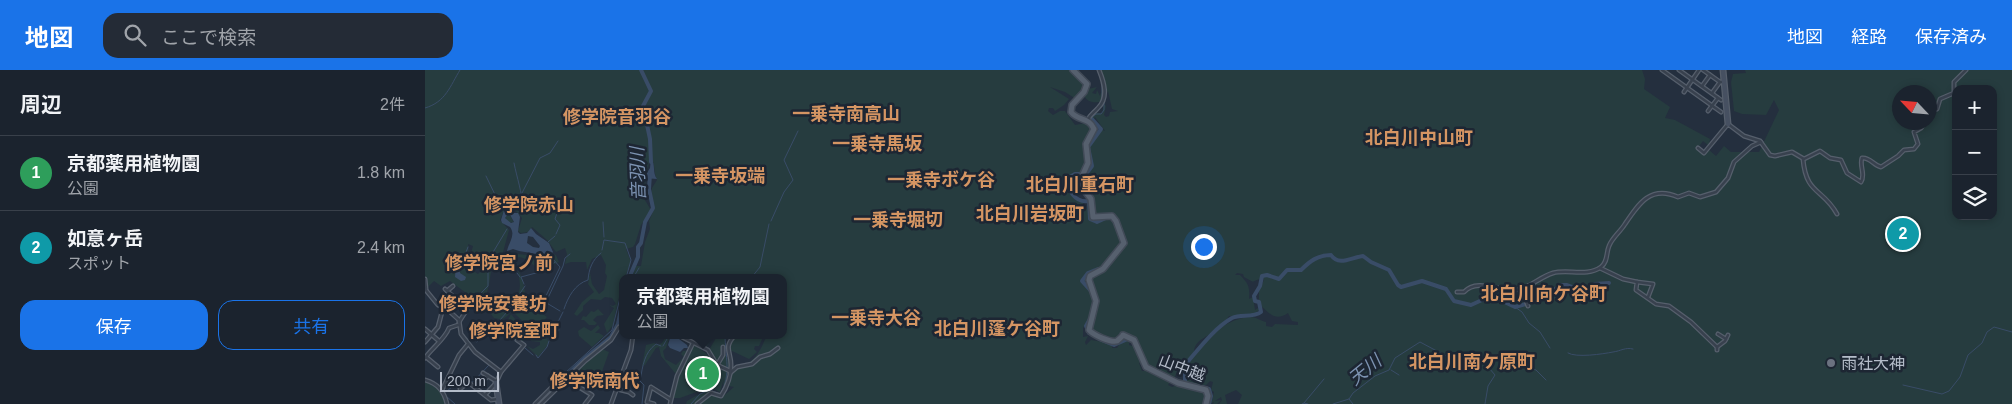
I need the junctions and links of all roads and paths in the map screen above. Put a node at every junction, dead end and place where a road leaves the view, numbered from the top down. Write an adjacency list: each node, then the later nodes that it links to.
1 (1073, 70): 22 (main road)
2 (1099, 70): 22 (street)
3 (1662, 70): 15 (street)
4 (1679, 70): 10 (street)
5 (1686, 70): 10 (street)
6 (1699, 70): 12 (street)
7 (1703, 70): 11 (street)
8 (1723, 70): 13 (street)
9 (1966, 70): 19 (street)
10 (1684, 73): 12 (street)
11 (1710, 75): 13 (street); 14 (street)
12 (1692, 80): 14 (street); 15 (street)
13 (1722, 82): 17 (street); 23 (street)
14 (1702, 86): 17 (street)
15 (1687, 88): 16 (street); 18 (street)
16 (1684, 92)
17 (1712, 93): 18 (street)
18 (1712, 106): 20 (street); 21 (street)
19 (1937, 109)
20 (1708, 111)
21 (1721, 112)
22 (1087, 120): 85 (main road, 山中越)
23 (1728, 124): 25 (street); 26 (street)
24 (1918, 130): 27 (street)
25 (1761, 142): 27 (street); 29 (street)
26 (1698, 148)
27 (1803, 159): 28 (street)
28 (1837, 214)
29 (1600, 268): 31 (street); 33 (street)
30 (425, 279): 34 (street)
31 (1637, 282): 37 (street); 37 (street)
32 (453, 286): 36 (street)
33 (1521, 288): 35 (street); 40 (street)
34 (425, 289): 41 (street)
35 (1457, 292)
36 (451, 295): 39 (street); 41 (street)
37 (1648, 298): 51 (street)
38 (473, 300): 42 (street)
39 (458, 301)
40 (1528, 306)
41 (442, 307): 42 (street); 45 (street)
42 (459, 323): 53 (street); 56 (street)
43 (619, 327): 66 (street)
44 (425, 329): 45 (street)
45 (431, 333): 53 (street); 54 (street)
46 (1718, 334): 51 (street)
47 (1727, 335): 51 (street)
48 (632, 339): 71 (street)
49 (686, 339): 55 (street)
50 (732, 339): 58 (street)
51 (1726, 339)
52 (517, 340): 62 (street)
53 (439, 341): 59 (street)
54 (425, 342)
55 (693, 343): 60 (street); 75 (street)
56 (468, 344): 62 (street); 72 (street)
57 (778, 348): 63 (street)
58 (725, 351): 60 (street); 63 (street)
59 (425, 357): 61 (street)
60 (717, 365): 63 (street)
61 (438, 368)
62 (501, 372): 68 (street)
63 (730, 372): 84 (street)
64 (483, 373): 65 (street)
65 (488, 376): 68 (street); 70 (street)
66 (567, 377): 78 (street); 79 (street); 80 (street)
67 (425, 380): 72 (street)
68 (496, 382): 73 (street); 76 (street)
69 (460, 388): 70 (street)
70 (476, 388): 73 (street)
71 (617, 389): 74 (street); 81 (street)
72 (442, 390): 77 (street)
73 (485, 395): 76 (street)
74 (633, 395)
75 (670, 399): 82 (street); 83 (street)
76 (499, 401)
77 (447, 404)
78 (536, 404)
79 (541, 404)
80 (585, 404)
81 (611, 404)
82 (651, 404)
83 (670, 404)
84 (697, 404)
85 (1207, 404)

